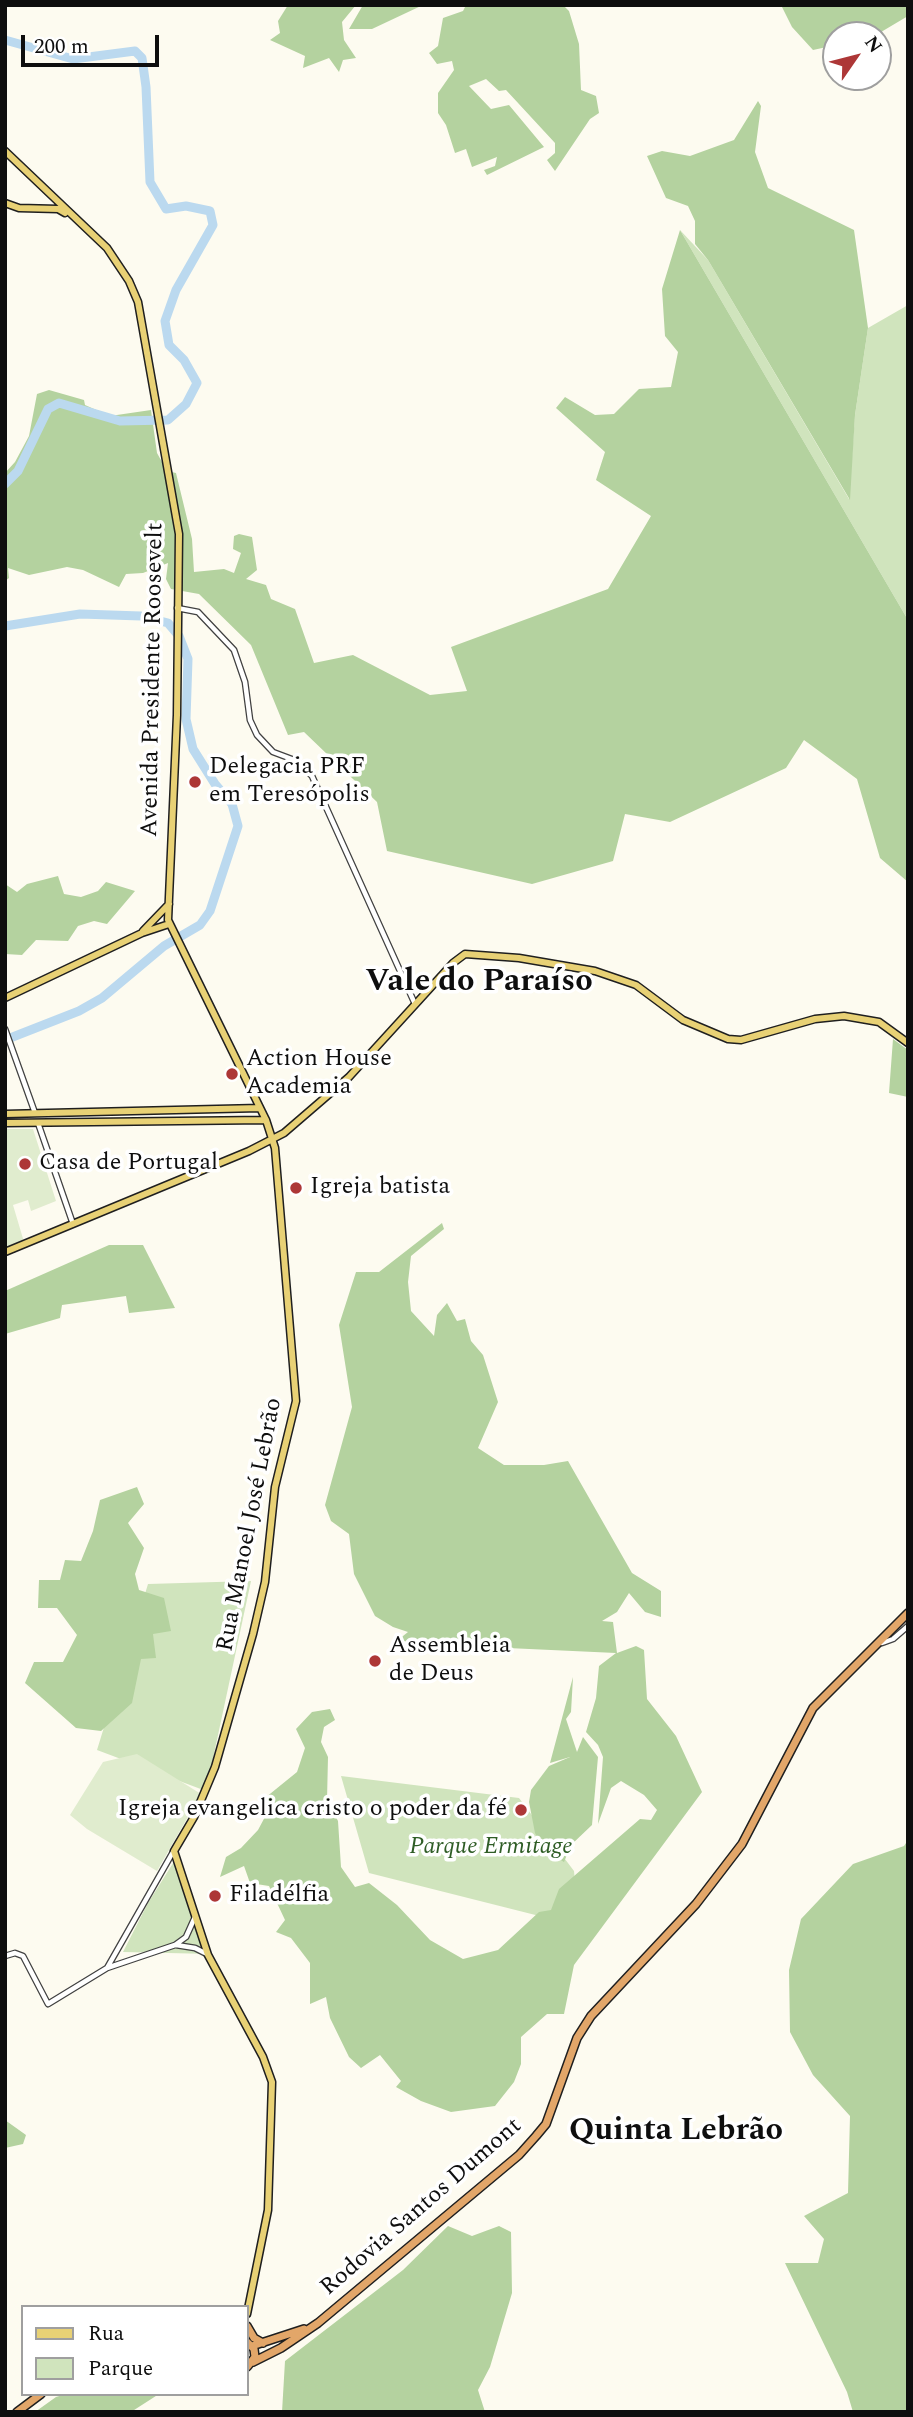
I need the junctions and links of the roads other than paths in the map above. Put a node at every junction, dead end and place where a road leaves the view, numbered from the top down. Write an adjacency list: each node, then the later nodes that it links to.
1 (5, 151): 2 (main road, Avenida Presidente Roosevelt)
2 (50, 195): 4 (main road); 5 (main road, Avenida Presidente Roosevelt)
3 (5, 203): 4 (main road)
4 (44, 207): 5 (main road)
5 (75, 220): 6 (main road, Avenida Presidente Roosevelt)
6 (177, 608): 7 (main road, Avenida Presidente Roosevelt); 11 (street)
7 (169, 904): 8 (main road, Avenida Presidente Roosevelt); 9 (main road)
8 (170, 927): 9 (main road); 14 (main road, Rua Manoel José Lebrão)
9 (142, 933): 10 (main road)
10 (5, 998)
11 (415, 1004): 13 (main road); 22 (main road)
12 (5, 1029): 16 (street)
13 (908, 1043)
14 (260, 1108): 15 (main road); 18 (main road, Rua Manoel José Lebrão)
15 (203, 1111): 16 (main road); 19 (main road)
16 (35, 1113): 17 (main road)
17 (5, 1114)
18 (265, 1120): 19 (main road); 22 (main road, Rua Manoel José Lebrão)
19 (205, 1121): 20 (main road)
20 (38, 1122): 21 (main road); 23 (street)
21 (5, 1123)
22 (274, 1140): 23 (main road); 28 (main road, Rua Manoel José Lebrão)
23 (73, 1224): 24 (main road)
24 (5, 1252)
25 (908, 1613): 27 (highway, Rodovia Santos Dumont)
26 (908, 1626): 27 (street)
27 (881, 1643): 35 (highway, Rodovia Santos Dumont)
28 (174, 1851): 29 (main road); 33 (street, Rua Manoel José Lebrão)
29 (195, 1917): 30 (street); 31 (main road)
30 (175, 1945): 31 (street); 33 (street)
31 (208, 1955): 34 (main road)
32 (5, 1956): 33 (street, Rua Manoel José Lebrão)
33 (107, 1968)
34 (248, 2309)
35 (318, 2323): 37 (highway); 39 (highway)
36 (248, 2330): 37 (highway)
37 (264, 2343): 38 (highway)
38 (249, 2344): 39 (highway)
39 (250, 2365)
40 (38, 2396): 41 (highway)
41 (17, 2412)

